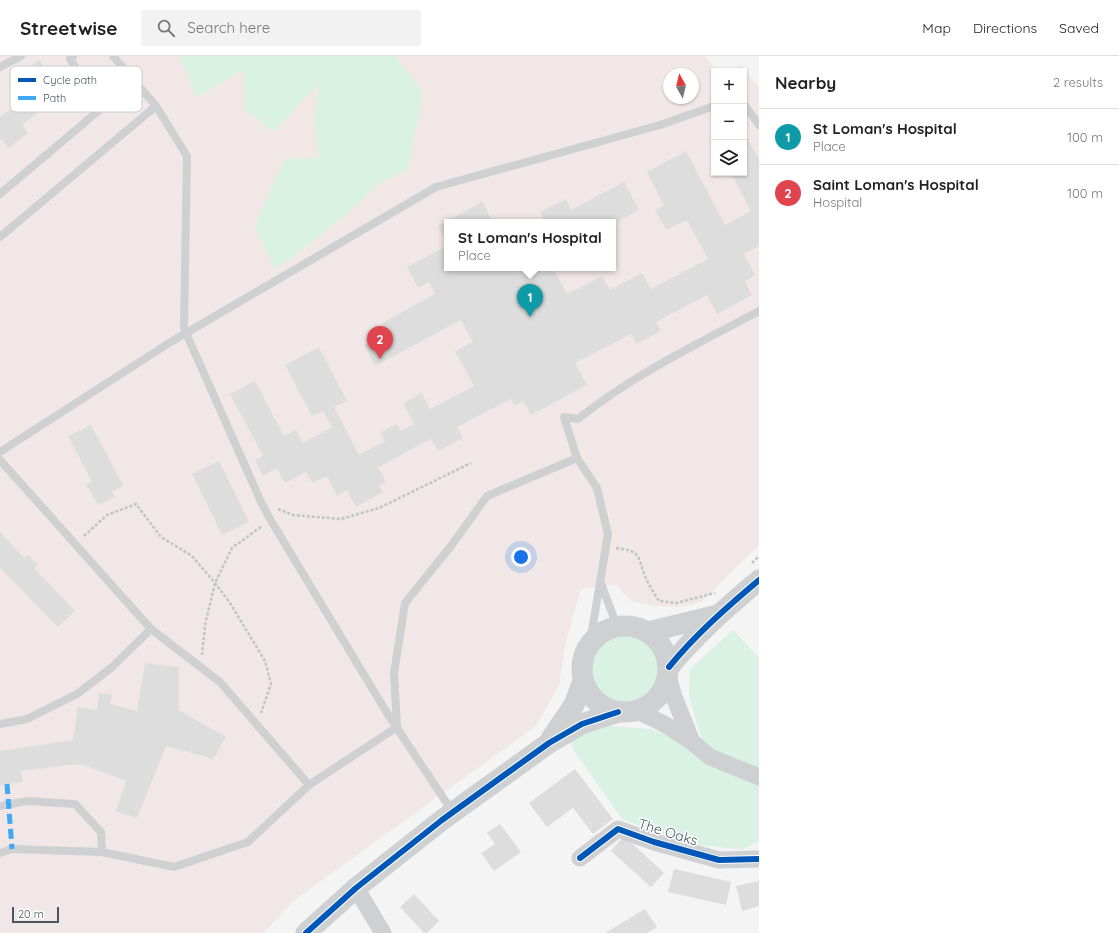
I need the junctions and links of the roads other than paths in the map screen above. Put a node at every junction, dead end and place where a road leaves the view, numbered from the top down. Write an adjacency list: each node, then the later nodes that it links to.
1 (21, 56): 6 (lane)
2 (73, 56): 4 (lane)
3 (113, 56): 5 (lane)
4 (75, 66)
5 (122, 66)
6 (0, 67)
7 (142, 90): 8 (lane)
8 (156, 106): 14 (lane); 16 (lane)
9 (711, 107): 16 (lane)
10 (747, 108): 12 (lane)
11 (97, 112): 13 (lane)
12 (759, 125)
13 (0, 194)
14 (0, 238)
15 (759, 311): 18 (lane)
16 (186, 333): 17 (lane); 31 (lane)
17 (0, 452)
18 (577, 458): 21 (lane); 31 (lane)
19 (0, 460): 24 (lane)
20 (754, 573): 22 (street)
21 (600, 580): 23 (lane); 26 (lane)
22 (719, 615): 25 (street); 27 (street)
23 (617, 626): 25 (street); 26 (street)
24 (151, 629): 30 (lane); 35 (lane)
25 (648, 632): 27 (street)
26 (590, 643): 28 (street)
27 (668, 671): 29 (street); 33 (street)
28 (583, 681): 29 (street); 32 (street)
29 (628, 712): 32 (street); 33 (street)
30 (0, 724)
31 (397, 727): 35 (lane); 37 (lane)
32 (549, 742): 37 (street)
33 (692, 742): 34 (street)
34 (759, 777)
35 (309, 785): 39 (lane)
36 (0, 806): 39 (lane)
37 (453, 812): 42 (street)
38 (0, 852): 39 (lane)
39 (102, 852)
40 (580, 858): 41 (street, The Oaks)
41 (759, 859)
42 (356, 888): 43 (street); 44 (street)
43 (306, 933)
44 (383, 933)

